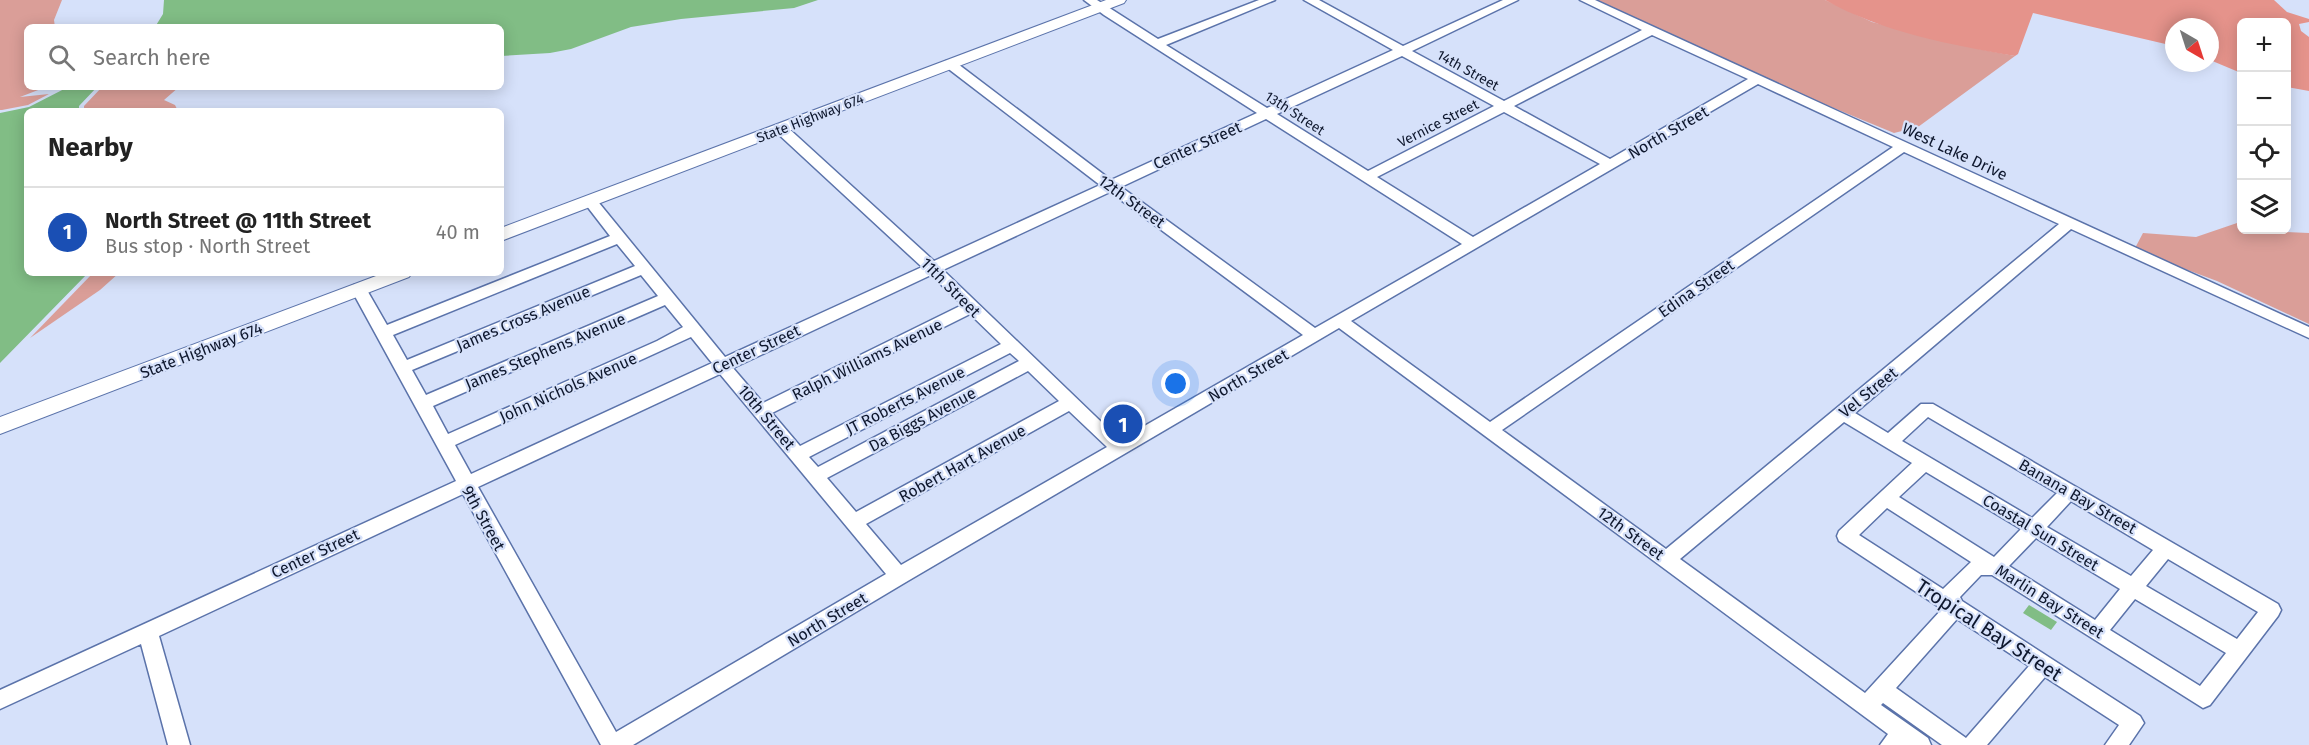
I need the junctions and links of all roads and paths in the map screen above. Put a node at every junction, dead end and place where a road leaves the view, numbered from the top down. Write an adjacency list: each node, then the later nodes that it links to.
1 (1119, 0): 6 (main road, State Highway 674)
2 (1269, 0): 8 (street)
3 (1310, 0): 9 (street, 14th Street)
4 (1512, 0): 9 (street, Center Street)
5 (1586, 0): 7 (street, West Lake Drive)
6 (1095, 4): 8 (street, 13th Street); 10 (main road, State Highway 674)
7 (1652, 30): 11 (street, West Lake Drive); 12 (street, Vernice Street)
8 (1157, 44): 13 (street, 13th Street)
9 (1403, 51): 12 (street, 14th Street); 13 (street, Center Street)
10 (950, 64): 14 (main road, State Highway 674); 18 (street, 12th Street)
11 (1758, 80): 15 (street, West Lake Drive); 16 (street, North Street)
12 (1504, 106): 16 (street, 14th Street); 17 (street, Vernice Street)
13 (1268, 113): 17 (street, 13th Street); 18 (street, Center Street)
14 (781, 129): 19 (main road, State Highway 674); 25 (street, 11th Street)
15 (1902, 147): 20 (street, West Lake Drive); 44 (street, Edina Street)
16 (1611, 165): 23 (street, North Street)
17 (1367, 177): 23 (street, 13th Street)
18 (1110, 185): 25 (street, Center Street); 34 (street, 12th Street)
19 (590, 201): 21 (main road, State Highway 674); 22 (street, 10th Street)
20 (2068, 223): 33 (street, West Lake Drive); 42 (street, Vel Street)
21 (504, 234)
22 (620, 237): 24 (street, 10th Street); 32 (street)
23 (1473, 244): 30 (street, North Street)
24 (644, 267): 28 (street, 10th Street); 38 (street, James Cross Avenue)
25 (932, 267): 29 (street, 11th Street); 37 (street, Center Street)
26 (394, 276): 27 (main road, State Highway 674)
27 (359, 290): 32 (street, 9th Street); 43 (main road, State Highway 674)
28 (668, 298): 31 (street, 10th Street); 40 (street, James Stephens Avenue)
29 (971, 307): 35 (street, 11th Street); 41 (street, Ralph Williams Avenue)
30 (1340, 321): 34 (street, North Street); 44 (street, 12th Street)
31 (693, 329): 37 (street, 10th Street); 46 (street, John Nichols Avenue)
32 (382, 333): 38 (street, 9th Street)
33 (2309, 333)
34 (1315, 336): 47 (street, North Street)
35 (1011, 346): 36 (street, 11th Street); 48 (street, JT Roberts Avenue)
36 (1029, 363): 39 (street, 11th Street); 50 (street, Da Biggs Avenue)
37 (722, 365): 41 (street, 10th Street); 51 (street, Center Street)
38 (402, 368): 40 (street, 9th Street)
39 (1070, 403): 47 (street, 11th Street); 54 (street, Robert Hart Avenue)
40 (421, 404): 46 (street, 9th Street)
41 (762, 411): 48 (street, 10th Street)
42 (1842, 413): 45 (street, Coastal Sun Street); 57 (street, Vel Street)
43 (0, 426)
44 (1490, 430): 57 (street, 12th Street)
45 (1889, 442): 49 (street, Coastal Sun Street); 52 (street, Banana Bay Street)
46 (442, 443): 51 (street, 9th Street)
47 (1119, 449): 59 (street, North Street)
48 (798, 455): 50 (street, 10th Street)
49 (1924, 463): 53 (street); 55 (street, Coastal Sun Street)
50 (816, 476): 54 (street, 10th Street)
51 (465, 484): 62 (street, Center Street); 71 (street, 9th Street)
52 (2070, 491): 55 (street); 56 (street, Banana Bay Street)
53 (1887, 499): 58 (street, Marlin Bay Street); 61 (street, Tropical Bay Street)
54 (854, 522): 59 (street, 10th Street)
55 (2034, 528): 58 (street); 60 (street, Coastal Sun Street)
56 (2166, 547): 60 (street); 64 (street, Banana Bay Street)
57 (1666, 559): 68 (street, 12th Street)
58 (1996, 567): 61 (street); 63 (street, Marlin Bay Street)
59 (899, 576): 71 (street, North Street)
60 (2134, 588): 63 (street); 64 (street, Coastal Sun Street)
61 (1955, 608): 65 (street, Tropical Bay Street); 66 (street)
62 (147, 631): 67 (street, Center Street); 70 (street)
63 (2097, 632): 64 (street, Marlin Bay Street)
64 (2239, 651)
65 (2043, 665): 74 (street); 75 (street, Tropical Bay Street)
66 (1882, 690): 68 (street); 73 (street)
67 (0, 699)
68 (1867, 706): 69 (street, 12th Street)
69 (1897, 739): 72 (street, 12th Street)
70 (179, 745)
71 (613, 745)
72 (1920, 745)
73 (1959, 745)
74 (1973, 745)
75 (2116, 745)

